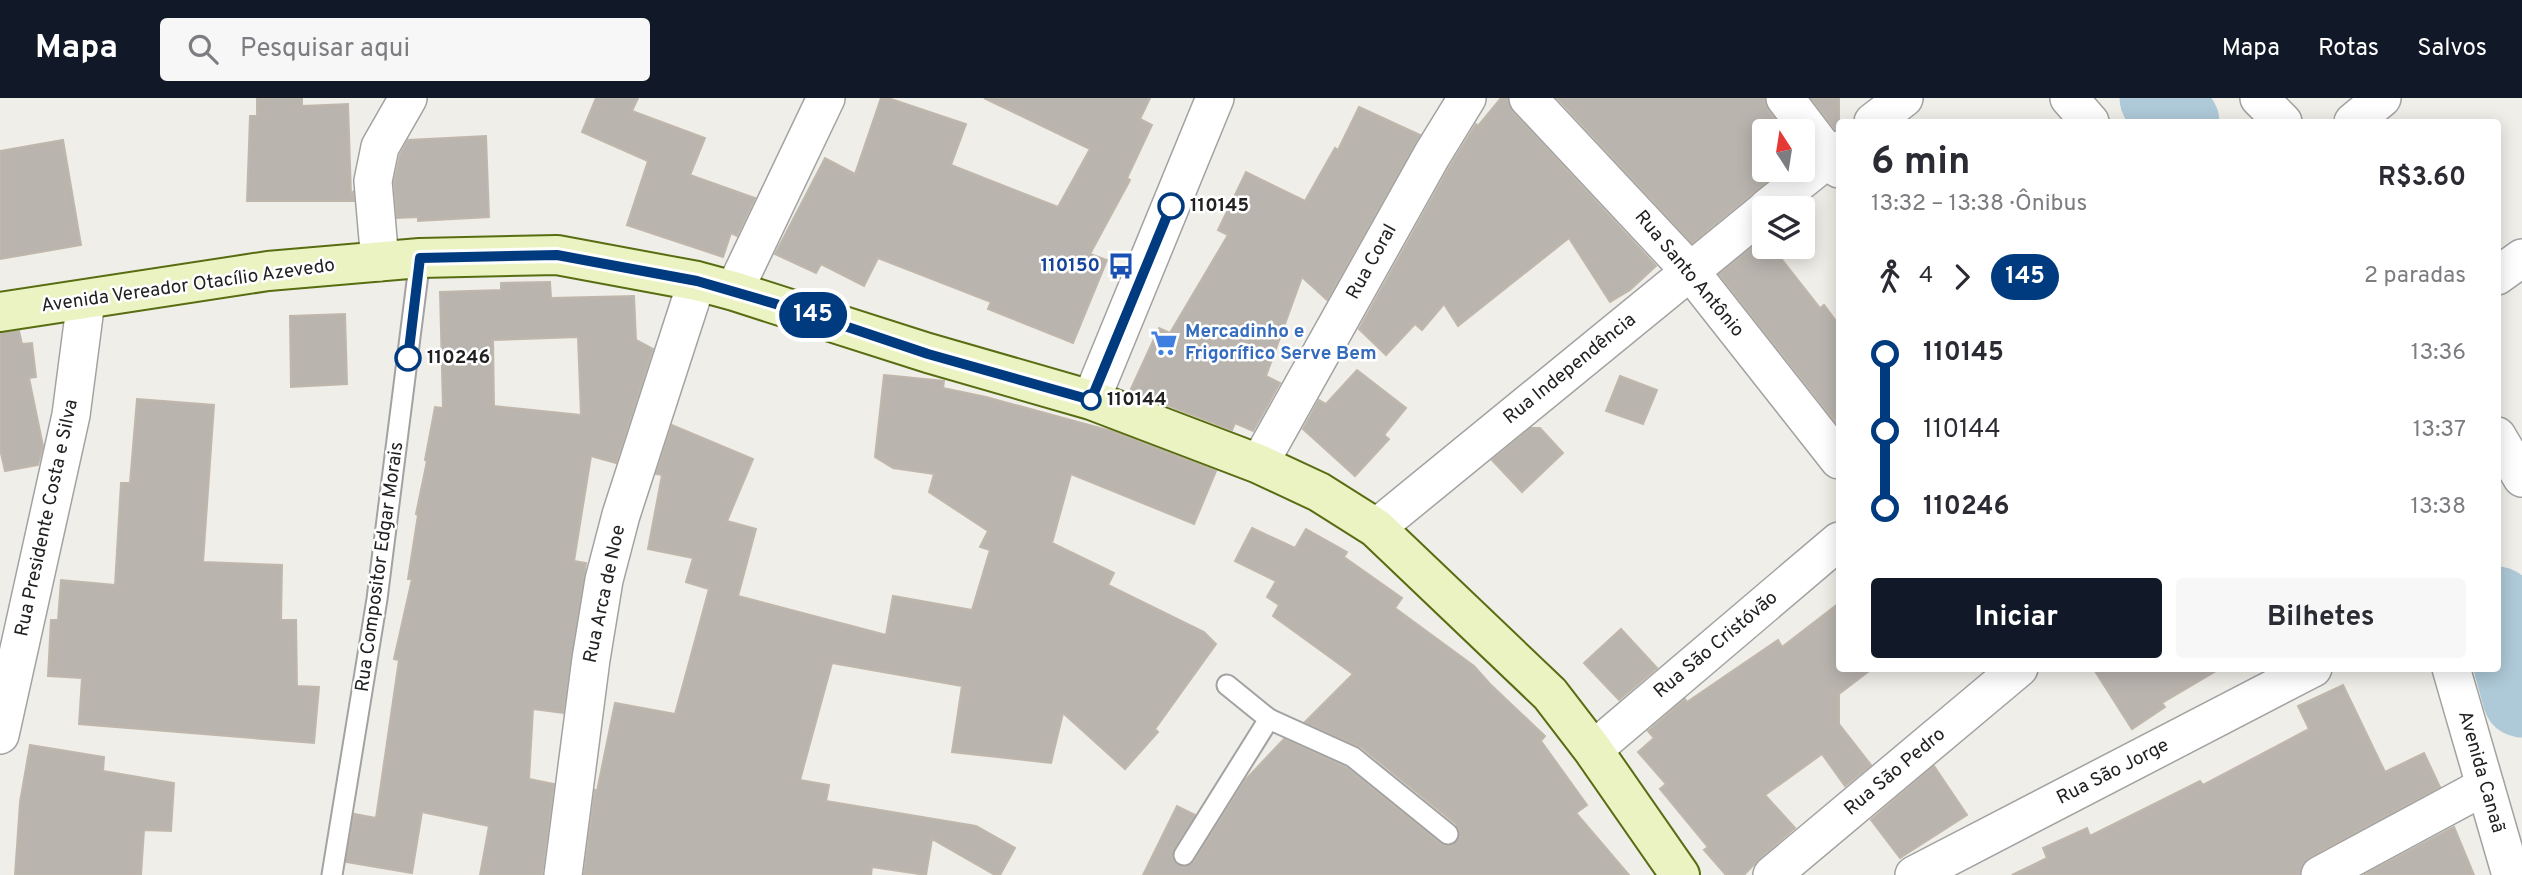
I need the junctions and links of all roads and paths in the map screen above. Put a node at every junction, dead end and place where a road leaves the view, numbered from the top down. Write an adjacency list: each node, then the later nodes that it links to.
1 (408, 98): 20 (street)
2 (826, 98): 24 (street)
3 (1215, 98): 27 (street)
4 (1466, 98): 30 (street, Rua Coral)
5 (1528, 98): 21 (street, Rua Santo Antônio)
6 (1784, 98): 15 (street)
7 (1904, 98): 11 (street)
8 (2069, 98): 12 (street)
9 (2259, 98): 13 (street)
10 (2382, 98): 14 (street)
11 (1877, 119)
12 (2087, 119)
13 (2280, 119)
14 (2357, 119)
15 (1836, 159): 16 (street, Rua Independência)
16 (1785, 196)
17 (1752, 221): 21 (street, Rua Independência)
18 (420, 258): 20 (main road, Avenida Vereador Otacílio Azevedo); 23 (main road, Avenida Vereador Otacílio Azevedo); 44 (lane, Rua Compositor Edgar Morais)
19 (2522, 258): 22 (street)
20 (380, 262): 25 (main road, Avenida Vereador Otacílio Azevedo)
21 (1690, 271): 29 (street, Rua Santo Antônio); 32 (street, Rua Independência)
22 (2501, 273)
23 (697, 281): 24 (main road, Avenida Vereador Otacílio Azevedo); 45 (street, Rua Arca de Noe)
24 (734, 291): 27 (main road, Avenida Vereador Otacílio Azevedo)
25 (86, 300): 26 (main road, Avenida Vereador Otacílio Azevedo); 39 (street, Rua Presidente Costa e Silva)
26 (0, 312)
27 (1091, 400): 30 (main road, Avenida Vereador Otacílio Azevedo)
28 (2501, 443): 31 (street)
29 (1836, 456)
30 (1259, 464): 32 (main road, Avenida Vereador Otacílio Azevedo)
31 (2522, 478)
32 (1376, 528): 40 (main road, Avenida Vereador Otacílio Azevedo)
33 (1836, 544): 40 (street, Rua São Cristóvão)
34 (2014, 672): 47 (street, Rua São Pedro)
35 (2305, 672): 48 (street, Rua São Jorge)
36 (2452, 672): 41 (street, Avenida Canaã)
37 (1227, 685): 38 (lane)
38 (1269, 719): 42 (lane); 43 (lane)
39 (0, 735)
40 (1593, 750): 46 (main road, Avenida Vereador Otacílio Azevedo)
41 (2485, 786): 49 (street); 50 (street, Avenida Canaã)
42 (1448, 834)
43 (1184, 855)
44 (332, 875)
45 (563, 875)
46 (1680, 875)
47 (1772, 875)
48 (1914, 875)
49 (2319, 875)
50 (2511, 875)

